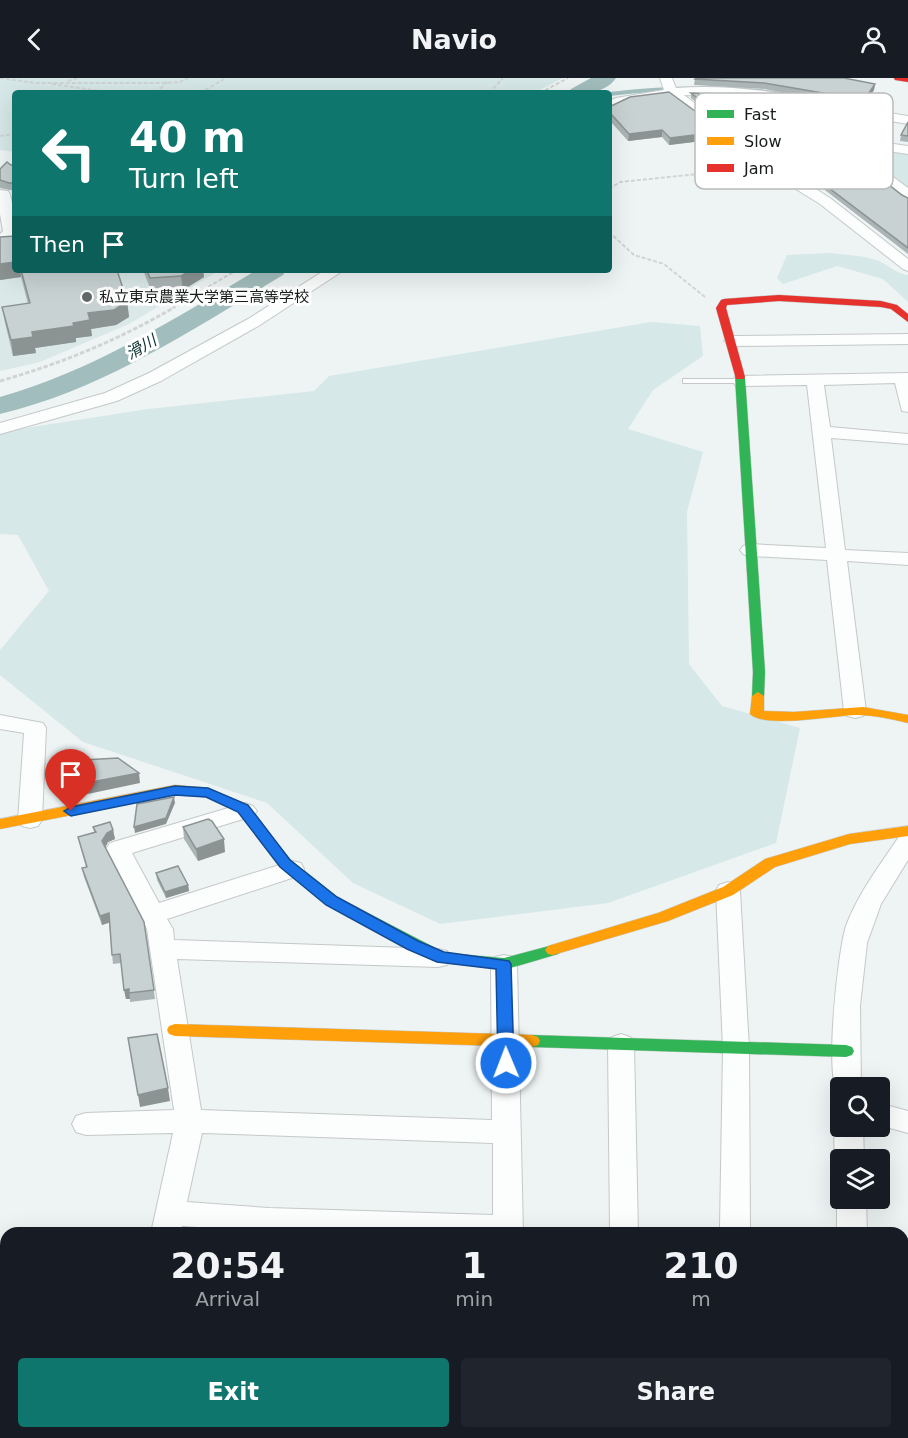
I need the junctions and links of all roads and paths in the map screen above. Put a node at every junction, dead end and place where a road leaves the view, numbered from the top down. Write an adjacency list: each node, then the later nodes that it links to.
1 (0, 78): 10 (path)
2 (78, 78): 11 (path)
3 (188, 78): 9 (path)
4 (226, 78): 15 (path)
5 (503, 78): 16 (path)
6 (568, 78): 17 (path)
7 (898, 78): 8 (street)
8 (908, 80)
9 (167, 82): 11 (path); 14 (path)
10 (48, 83): 11 (path); 13 (path)
11 (60, 83)
12 (668, 83): 18 (street); 19 (street); 21 (street)
13 (94, 90)
14 (159, 90)
15 (205, 90)
16 (492, 90)
17 (546, 90)
18 (752, 93)
19 (684, 102): 20 (street); 22 (street)
20 (695, 102)
21 (612, 104)
22 (695, 110)
23 (900, 128): 24 (street)
24 (908, 150)
25 (695, 174): 27 (path)
26 (893, 184): 30 (street)
27 (612, 187)
28 (806, 189): 33 (street)
29 (6, 194): 32 (street)
30 (908, 195)
31 (612, 235): 36 (path)
32 (0, 241)
33 (908, 266)
34 (232, 273): 42 (path)
35 (331, 273): 46 (street)
36 (722, 305): 37 (street); 39 (street)
37 (908, 319)
38 (908, 339): 39 (street)
39 (732, 341): 44 (street)
40 (905, 378): 41 (street); 45 (street)
41 (815, 379): 44 (street); 47 (street)
42 (0, 381)
43 (686, 381): 44 (lane)
44 (741, 381): 49 (street)
45 (908, 407)
46 (0, 429)
47 (822, 432): 48 (street); 50 (street)
48 (908, 438)
49 (750, 550): 50 (street); 52 (street)
50 (838, 555): 51 (street); 52 (street)
51 (908, 559)
52 (855, 711): 53 (street)
53 (908, 719)
54 (0, 722): 56 (street)
55 (245, 811): 56 (street); 60 (street); 62 (street)
56 (30, 820): 57 (street)
57 (0, 824)
58 (908, 831): 61 (street)
59 (908, 841): 70 (street)
60 (292, 869): 62 (street); 64 (street)
61 (728, 891): 65 (street); 69 (street)
62 (153, 914): 63 (street)
63 (163, 949): 64 (street); 66 (street)
64 (442, 958): 65 (street)
65 (504, 964): 67 (street)
66 (175, 1030): 67 (street); 73 (street)
67 (506, 1041): 68 (street); 76 (street)
68 (621, 1044): 69 (street); 81 (street)
69 (736, 1048): 70 (street); 82 (street)
70 (846, 1051): 71 (street)
71 (847, 1077)
72 (890, 1117): 74 (street)
73 (189, 1121): 75 (street); 76 (street); 78 (street)
74 (908, 1122)
75 (86, 1124)
76 (507, 1131): 80 (street)
77 (851, 1209): 83 (street)
78 (168, 1223): 79 (street)
79 (421, 1227)
80 (508, 1227)
81 (625, 1227)
82 (735, 1227)
83 (852, 1227)

